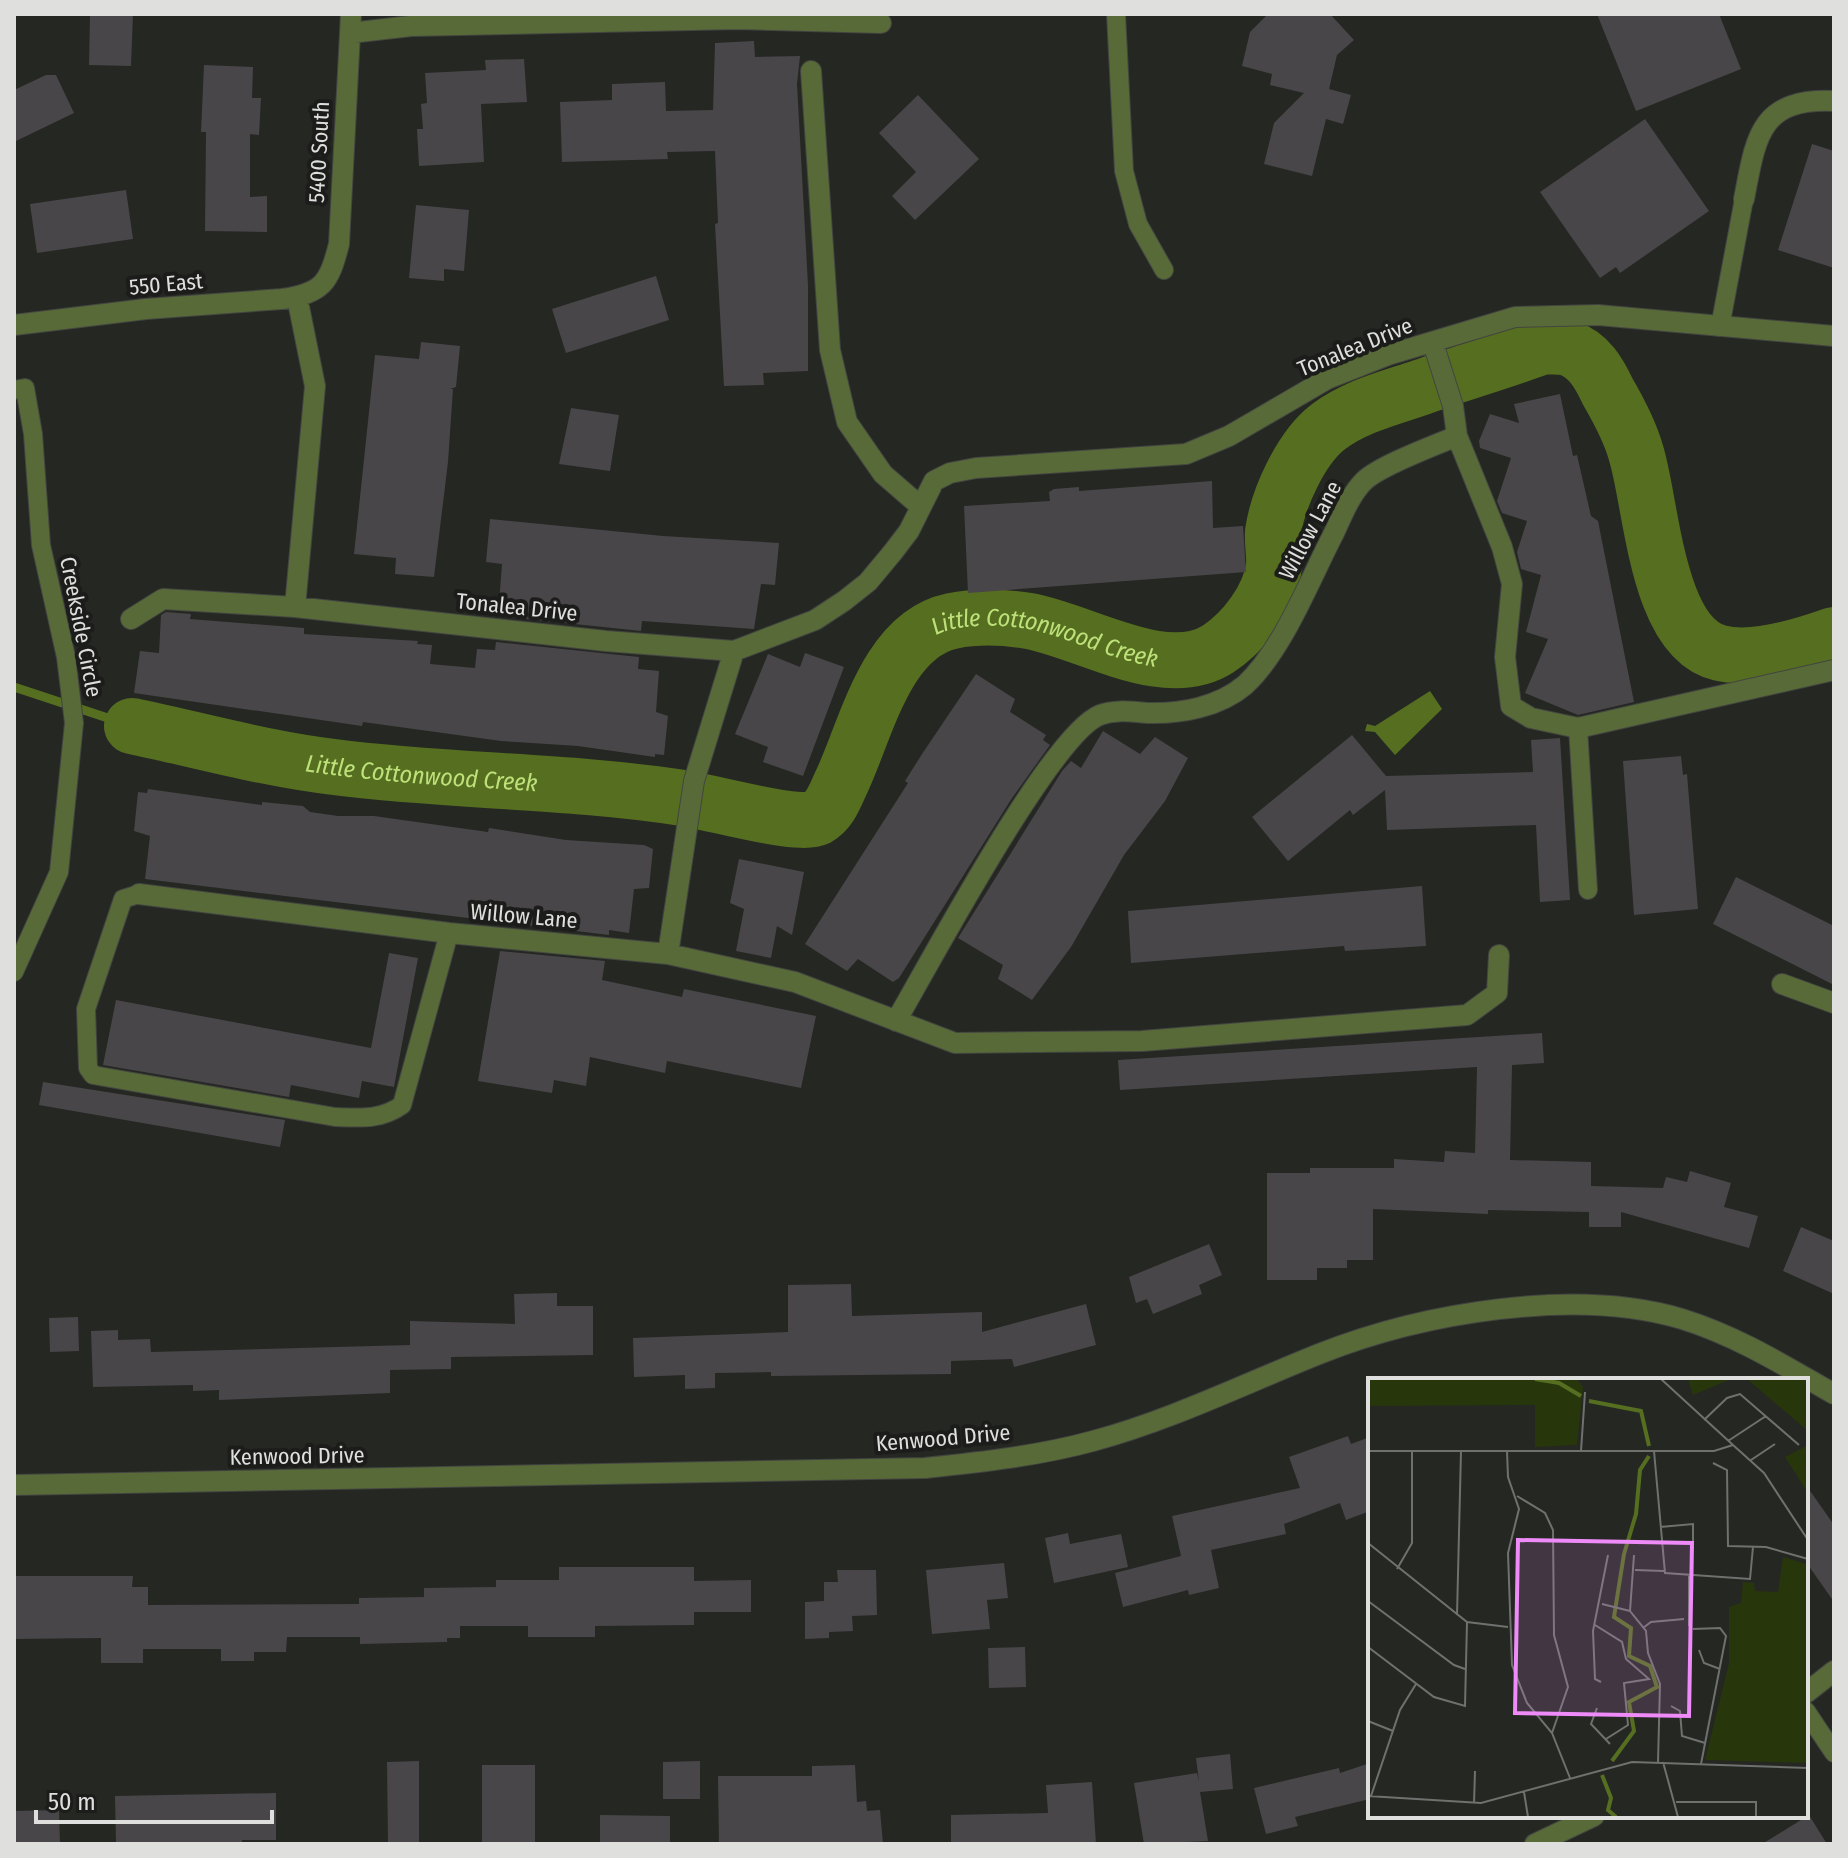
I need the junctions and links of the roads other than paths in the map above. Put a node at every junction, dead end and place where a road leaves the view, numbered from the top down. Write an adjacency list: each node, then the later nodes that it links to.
1 (1116, 14): 7 (lane)
2 (881, 23): 3 (street)
3 (350, 24): 8 (street, 5400 South)
4 (811, 71): 16 (street)
5 (1834, 101): 6 (street)
6 (1744, 199): 11 (lane)
7 (1164, 270)
8 (320, 288): 9 (street, 550 East)
9 (297, 297): 10 (street, 550 East); 17 (street)
10 (14, 325)
11 (1720, 327): 12 (street, Tonalea Drive); 13 (street, Tonalea Drive)
12 (1834, 336)
13 (1433, 343): 15 (street); 16 (street, Tonalea Drive)
14 (14, 390): 27 (lane, Creekside Circle)
15 (1457, 436): 21 (street); 30 (street, Willow Lane)
16 (920, 506): 19 (street, Tonalea Drive)
17 (295, 607): 18 (street, Tonalea Drive); 19 (street, Tonalea Drive)
18 (131, 619)
19 (734, 651): 25 (street)
20 (1834, 670): 21 (street)
21 (1578, 728): 22 (lane)
22 (1588, 890)
23 (139, 894): 24 (street, Willow Lane); 24 (lane)
24 (449, 933): 25 (street, Willow Lane)
25 (668, 954): 30 (street, Willow Lane)
26 (1499, 955): 30 (street, Willow Lane)
27 (14, 972)
28 (1782, 984): 29 (street)
29 (1834, 1003)
30 (896, 1021)
31 (1806, 1378): 34 (street, Kenwood Drive)
32 (1808, 1379): 33 (street, Kenwood Drive)
33 (1834, 1394)
34 (14, 1485)
35 (1834, 1671): 36 (street)
36 (1808, 1691)
37 (1808, 1714): 38 (lane)
38 (1834, 1753)
39 (1590, 1818): 40 (street)
40 (1535, 1844)

